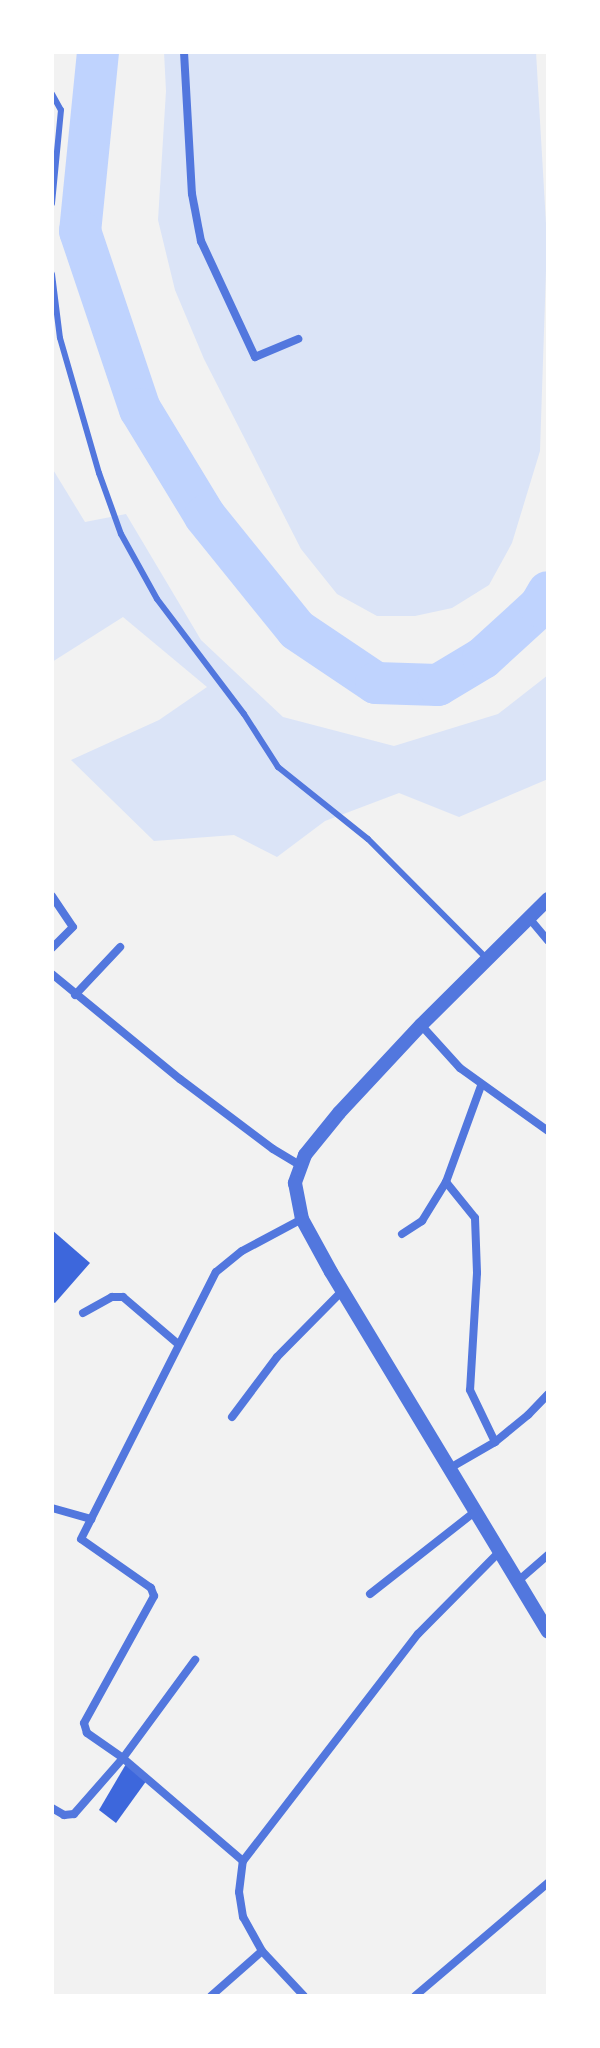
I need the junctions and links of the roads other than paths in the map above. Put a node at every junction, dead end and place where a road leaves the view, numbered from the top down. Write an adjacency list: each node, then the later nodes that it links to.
1 (184, 52): 5 (street)
2 (52, 94): 3 (lane)
3 (52, 204)
4 (52, 274): 12 (lane)
5 (298, 339)
6 (52, 896): 11 (street)
7 (548, 899): 8 (street)
8 (529, 918): 9 (street); 12 (street)
9 (548, 941)
10 (120, 947): 14 (street)
11 (52, 948)
12 (486, 958): 15 (street)
13 (52, 974): 14 (street)
14 (75, 995): 18 (street)
15 (421, 1025): 16 (street); 18 (street)
16 (481, 1086): 17 (street); 19 (street)
17 (548, 1131)
18 (302, 1166): 20 (street)
19 (446, 1182): 21 (street); 27 (street)
20 (302, 1219): 22 (street); 24 (street)
21 (402, 1234)
22 (343, 1290): 26 (street); 28 (street)
23 (83, 1313): 24 (street)
24 (178, 1344): 31 (street)
25 (548, 1394): 27 (street)
26 (232, 1417)
27 (495, 1442): 28 (street)
28 (450, 1468): 30 (street)
29 (52, 1508): 31 (street)
30 (476, 1511): 32 (street); 35 (street)
31 (91, 1519): 38 (street)
32 (500, 1551): 34 (street); 40 (street)
33 (548, 1555): 34 (street)
34 (518, 1581): 36 (street)
35 (370, 1594)
36 (548, 1632)
37 (195, 1660): 38 (street)
38 (123, 1758): 39 (street); 40 (street)
39 (52, 1808)
40 (243, 1861): 42 (street)
41 (548, 1883): 45 (street)
42 (262, 1951): 43 (street); 44 (street)
43 (211, 1996)
44 (304, 1996)
45 (415, 1996)

